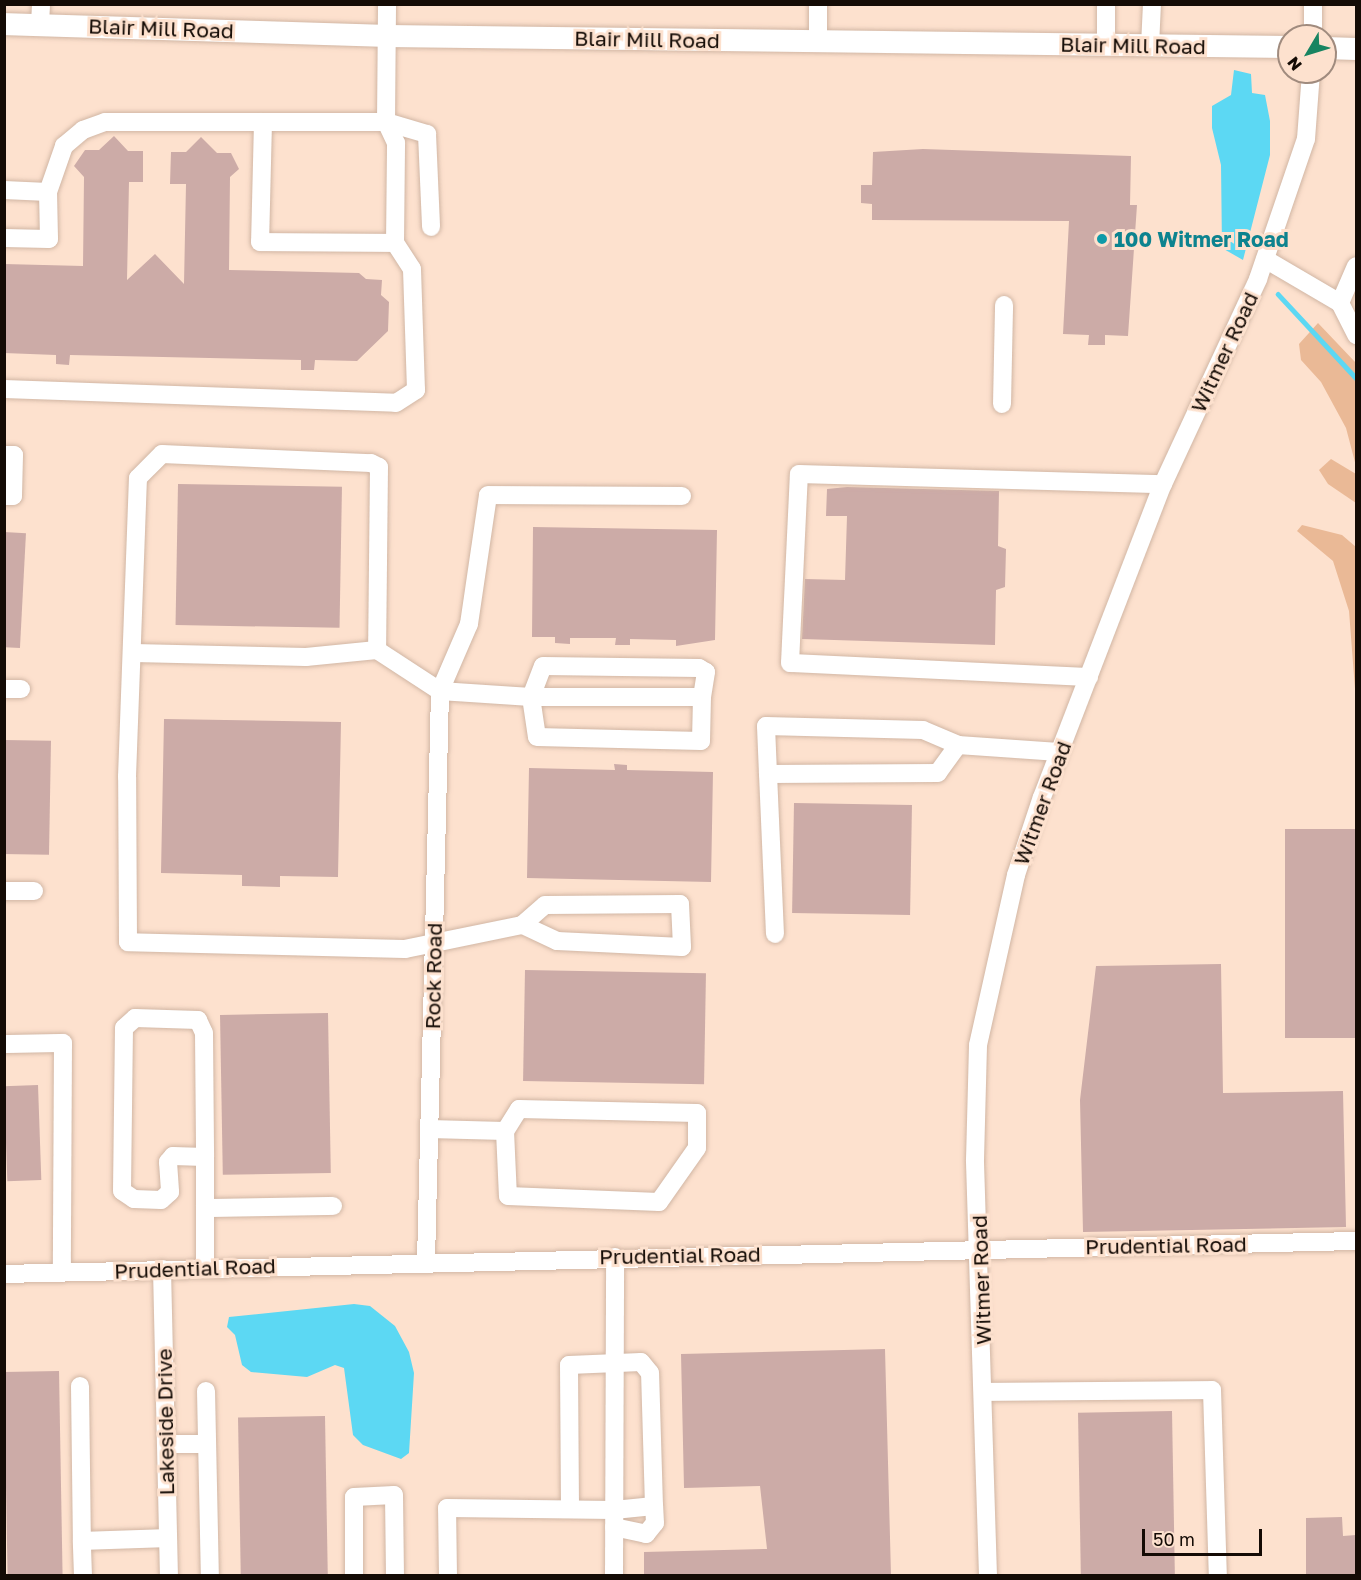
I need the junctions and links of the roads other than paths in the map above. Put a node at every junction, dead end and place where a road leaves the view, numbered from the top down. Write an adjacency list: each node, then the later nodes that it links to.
1 (387, 4): 9 (street)
2 (818, 4): 10 (street)
3 (1106, 4): 11 (street)
4 (1152, 4): 12 (street)
5 (1313, 4): 8 (street)
6 (40, 14): 7 (main road, Blair Mill Road); 9 (main road, Blair Mill Road)
7 (4, 24)
8 (1313, 24)
9 (386, 36): 10 (main road, Blair Mill Road); 18 (street)
10 (818, 42): 11 (main road, Blair Mill Road)
11 (1106, 44): 12 (main road, Blair Mill Road)
12 (1150, 46): 13 (main road, Blair Mill Road)
13 (1277, 47)
14 (1337, 48): 15 (main road)
15 (1356, 49)
16 (1310, 84): 24 (street, Witmer Road)
17 (263, 122): 18 (street); 20 (street); 23 (street)
18 (386, 122): 21 (street); 23 (street)
19 (4, 190): 20 (street)
20 (48, 192): 22 (street)
21 (430, 227)
22 (4, 238)
23 (395, 243): 29 (street)
24 (1266, 259): 26 (street); 32 (street, Witmer Road)
25 (1356, 266): 26 (street)
26 (1340, 303): 28 (street)
27 (1004, 305): 30 (street)
28 (1356, 335)
29 (4, 389)
30 (1002, 404)
31 (4, 455): 33 (street)
32 (1163, 484): 37 (street, Witmer Road); 37 (street)
33 (4, 496)
34 (682, 496): 38 (street)
35 (377, 650): 36 (street); 36 (street); 38 (street)
36 (134, 653): 48 (street)
37 (1089, 677): 42 (street, Witmer Road)
38 (440, 691): 39 (street); 48 (street, Rock Road)
39 (531, 697): 40 (street); 40 (street); 40 (street)
40 (702, 697)
41 (958, 745): 42 (street); 43 (street); 43 (street)
42 (1059, 752): 56 (street, Witmer Road)
43 (768, 774): 47 (street)
44 (4, 891): 45 (street)
45 (34, 891)
46 (522, 925): 46 (street); 48 (street)
47 (774, 934)
48 (434, 941): 50 (street, Rock Road)
49 (4, 1044): 61 (street)
50 (429, 1129): 51 (street); 58 (street, Rock Road)
51 (506, 1131): 51 (street)
52 (204, 1157): 52 (street); 54 (street)
53 (333, 1206): 54 (street)
54 (205, 1208): 59 (street)
55 (1356, 1241): 56 (street, Prudential Road)
56 (981, 1248): 57 (street, Prudential Road); 66 (street, Witmer Road)
57 (615, 1257): 58 (street, Prudential Road); 63 (street)
58 (426, 1262): 59 (street, Prudential Road)
59 (205, 1268): 60 (street, Prudential Road)
60 (162, 1269): 61 (street, Prudential Road); 67 (street, Lakeside Drive)
61 (62, 1272): 62 (street, Prudential Road)
62 (4, 1274)
63 (614, 1365): 69 (street); 70 (street); 71 (street)
64 (80, 1386): 73 (street)
65 (206, 1391): 68 (street)
66 (984, 1392): 81 (street, Witmer Road); 82 (street)
67 (166, 1444): 68 (street); 72 (street, Lakeside Drive)
68 (207, 1444): 76 (street)
69 (654, 1506): 71 (street); 71 (street)
70 (570, 1509): 71 (street); 79 (street)
71 (614, 1518): 80 (street)
72 (168, 1538): 73 (street); 75 (street, Lakeside Drive)
73 (82, 1541): 74 (street)
74 (82, 1575)
75 (169, 1575)
76 (210, 1575)
77 (354, 1575): 78 (street)
78 (395, 1575)
79 (448, 1575)
80 (614, 1575)
81 (988, 1575)
82 (1218, 1575)

